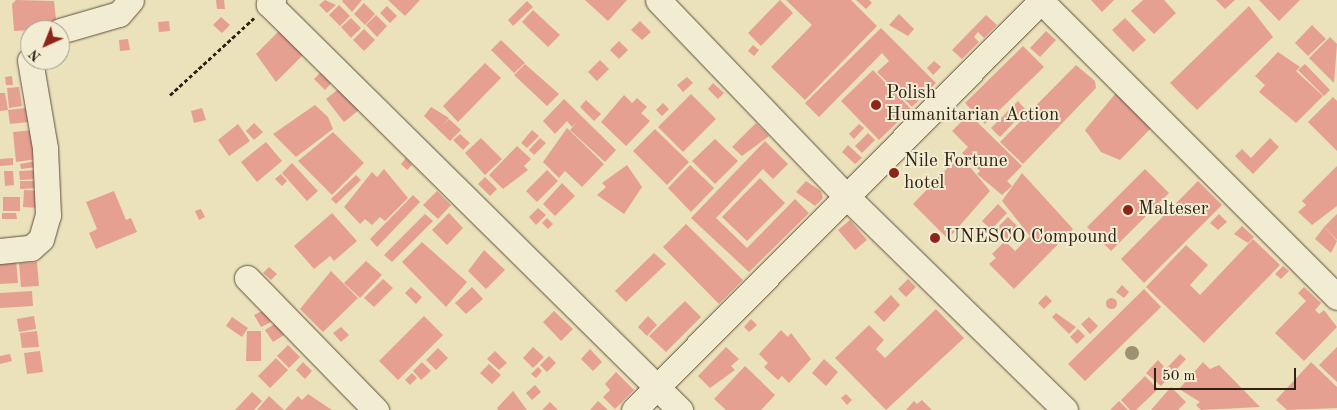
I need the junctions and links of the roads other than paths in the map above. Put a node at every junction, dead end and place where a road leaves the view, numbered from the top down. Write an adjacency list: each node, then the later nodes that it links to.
1 (131, 0): 5 (street)
2 (658, 0): 7 (street)
3 (1041, 0): 7 (street); 10 (street)
4 (271, 2): 11 (street)
5 (70, 28)
6 (32, 70): 8 (street)
7 (846, 196): 11 (street); 15 (street)
8 (0, 250)
9 (247, 278): 12 (street)
10 (1337, 296)
11 (657, 388): 13 (street); 14 (street)
12 (376, 410)
13 (634, 410)
14 (680, 410)
15 (1065, 410)

